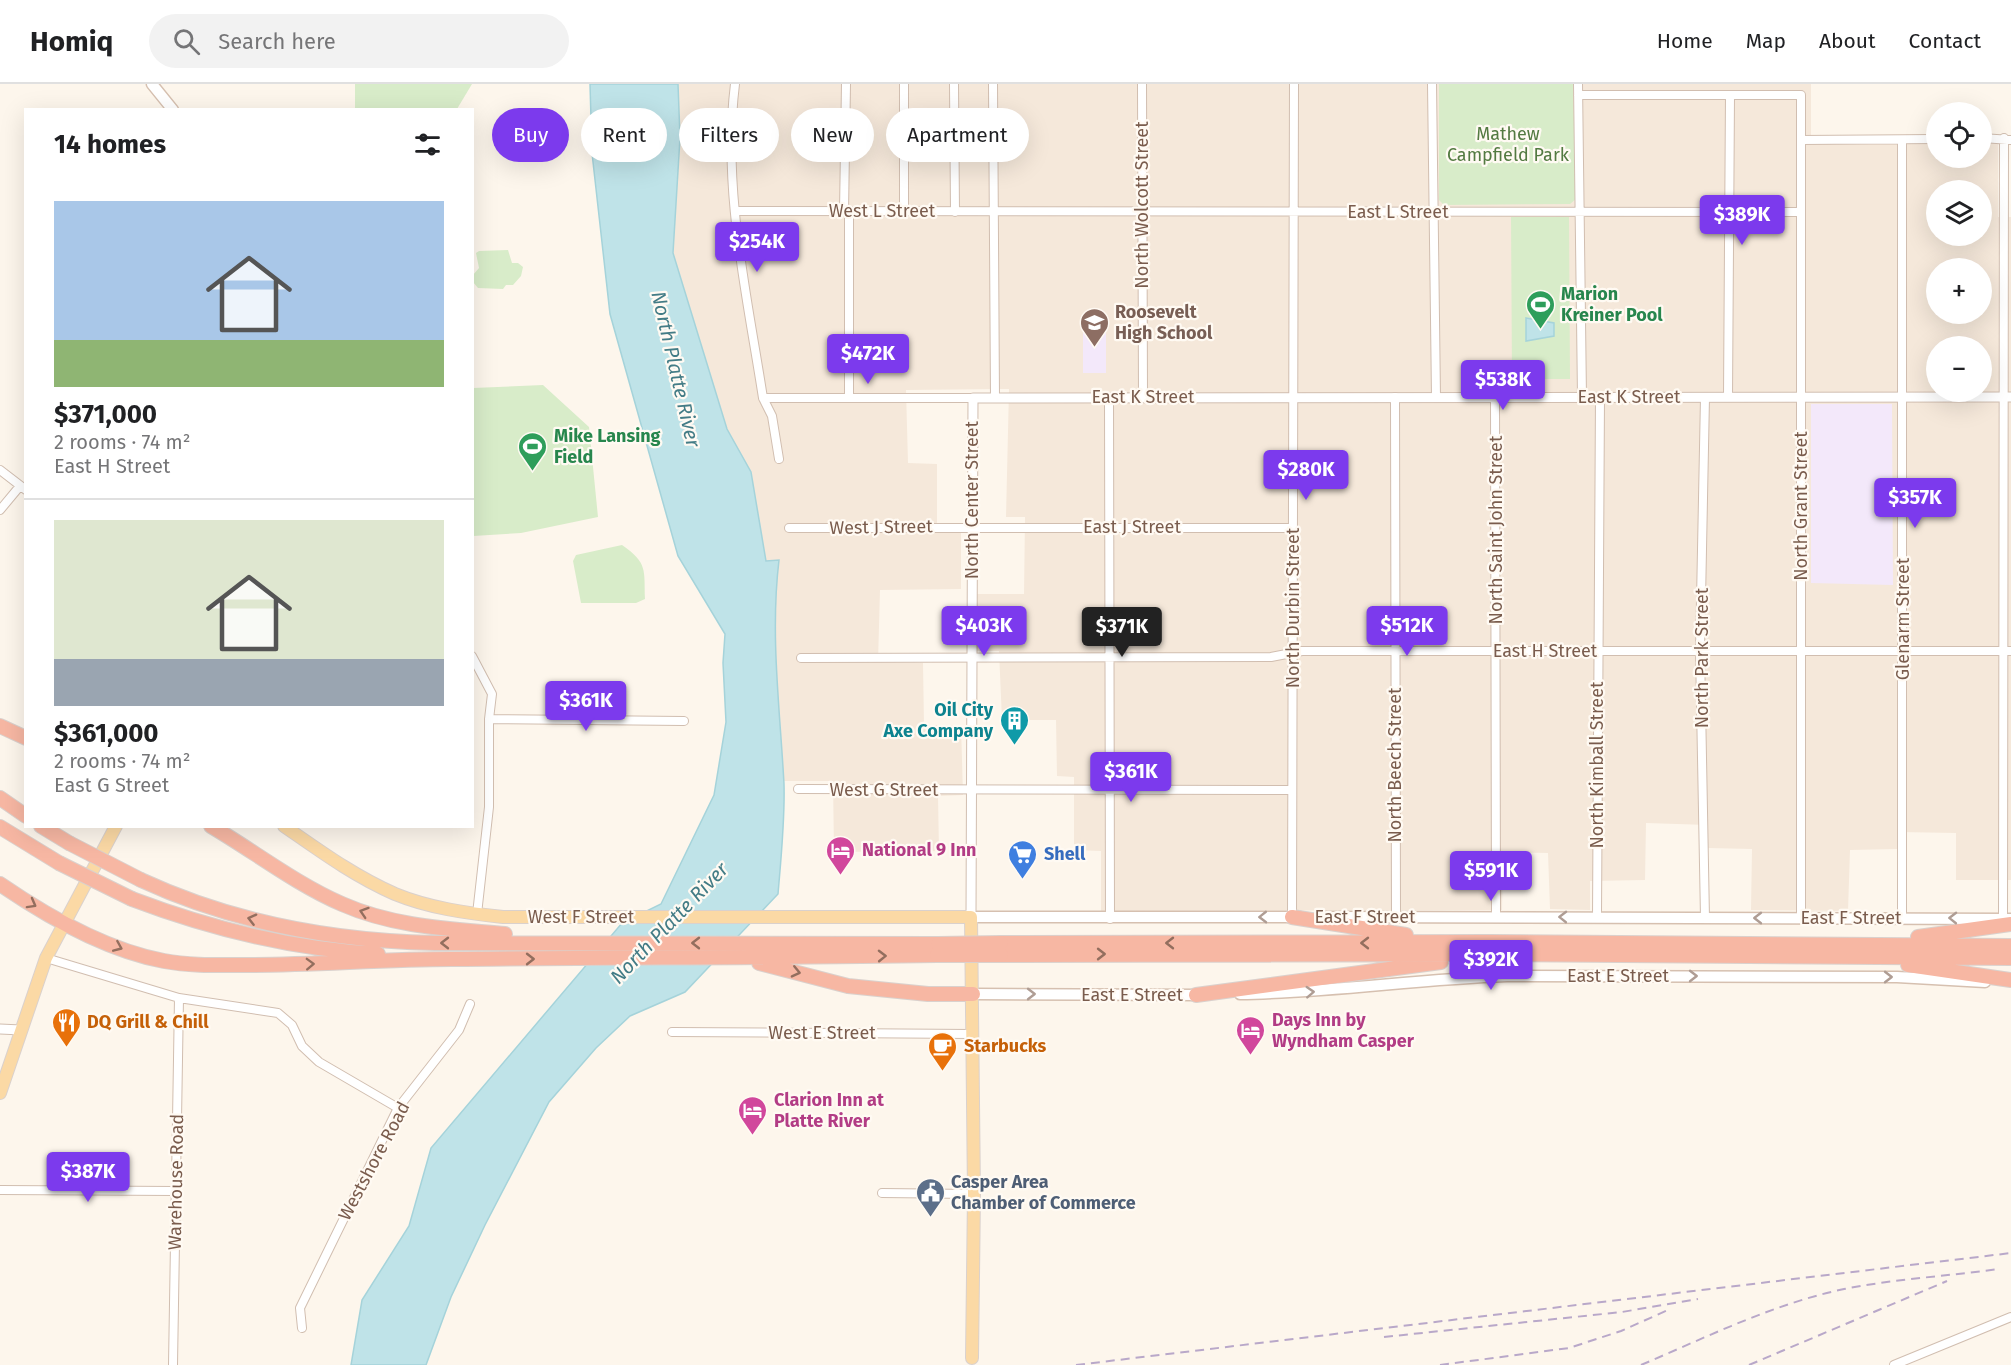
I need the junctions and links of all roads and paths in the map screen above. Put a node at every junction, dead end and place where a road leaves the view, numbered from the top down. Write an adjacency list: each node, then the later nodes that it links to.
1 (152, 84): 13 (main road)
2 (735, 84): 19 (street)
3 (846, 84): 23 (street)
4 (904, 84): 20 (street)
5 (954, 84): 24 (street)
6 (993, 84): 27 (street, North Center Street)
7 (1142, 84): 21 (street, North Wolcott Street)
8 (1294, 84): 22 (street, North Durbin Street)
9 (1432, 84): 25 (street)
10 (1578, 84): 11 (street)
11 (1578, 95): 12 (street); 28 (street)
12 (1730, 95): 17 (street, North Grant Street); 29 (street)
13 (171, 108)
14 (1992, 138): 16 (street)
15 (1926, 139): 18 (street)
16 (2008, 139): 30 (street)
17 (1801, 140): 18 (street); 26 (street, North Grant Street)
18 (1902, 140): 42 (street, Glenarm Street)
19 (735, 211): 23 (street, West L Street); 44 (street)
20 (904, 211): 23 (street, West L Street); 24 (street, West L Street)
21 (1142, 211): 22 (street, East L Street); 27 (street, East L Street); 32 (street, North Wolcott Street)
22 (1293, 211): 25 (street, East L Street); 33 (street, North Durbin Street)
23 (847, 212): 45 (street)
24 (954, 212): 27 (street, West L Street)
25 (1434, 212): 28 (street, East L Street); 35 (street)
26 (1801, 212): 29 (street, East L Street); 41 (street, North Grant Street)
27 (994, 213): 47 (street, North Center Street)
28 (1580, 213): 29 (street, East L Street); 37 (street)
29 (1729, 213): 40 (street)
30 (2007, 259): 43 (street)
31 (1109, 397): 32 (street, East K Street); 47 (street, East K Street); 53 (street)
32 (1143, 397): 33 (street, East K Street)
33 (1293, 397): 34 (street, East K Street); 55 (street, North Durbin Street)
34 (1395, 397): 35 (street, East K Street); 56 (street, North Beech Street)
35 (1436, 397): 36 (street, East K Street)
36 (1496, 397): 37 (street, East K Street); 57 (street, North Saint John Street)
37 (1582, 397): 38 (street, East K Street)
38 (1600, 397): 39 (street, East K Street); 58 (street, North Kimball Street)
39 (1705, 397): 40 (street, East K Street); 59 (street, North Park Street)
40 (1728, 397): 41 (street, East K Street)
41 (1801, 397): 42 (street, East K Street); 60 (street, North Grant Street)
42 (1902, 397): 43 (street, East K Street); 61 (street, Glenarm Street)
43 (2008, 397): 62 (street)
44 (763, 398): 45 (street); 48 (street)
45 (849, 398): 46 (street)
46 (973, 398): 47 (street, East K Street); 52 (street, North Center Street)
47 (995, 398)
48 (778, 459)
49 (0, 470): 50 (street)
50 (22, 488): 51 (street)
51 (0, 510)
52 (972, 526): 53 (street, East J Street); 54 (street, West J Street); 64 (street, North Center Street)
53 (1110, 527): 55 (street, East J Street); 65 (street)
54 (789, 528)
55 (1293, 528): 63 (street, North Durbin Street)
56 (1394, 651): 57 (street, East H Street); 63 (street, East H Street); 88 (street, North Beech Street)
57 (1497, 651): 58 (street, East H Street); 85 (street, North Saint John Street)
58 (1598, 651): 59 (street, East H Street); 89 (street, North Kimball Street)
59 (1700, 651): 60 (street, East H Street); 90 (street, North Park Street)
60 (1801, 651): 61 (street, East H Street); 91 (street, North Grant Street)
61 (1903, 651): 62 (street, East H Street); 92 (street, Glenarm Street)
62 (2008, 651): 94 (street)
63 (1292, 653): 65 (street, East H Street); 75 (street, North Durbin Street)
64 (971, 656): 65 (street, East H Street); 66 (street, East H Street); 73 (street, North Center Street)
65 (1110, 656): 74 (street)
66 (801, 658)
67 (474, 660): 68 (street)
68 (489, 719): 69 (street); 84 (street)
69 (684, 721)
70 (0, 726): 71 (highway)
71 (24, 737)
72 (798, 789): 73 (street, West G Street)
73 (970, 790): 74 (street, West G Street); 86 (street, North Center Street)
74 (1110, 790): 75 (street, West G Street); 93 (street)
75 (1292, 790): 87 (street, North Durbin Street)
76 (0, 798): 77 (highway)
77 (24, 815)
78 (0, 826): 102 (highway, bridge)
79 (44, 828): 96 (highway, one-way to 79, bridge)
80 (115, 828): 95 (main road)
81 (214, 828): 96 (highway, one-way to 81)
82 (287, 828): 84 (main road, West F Street)
83 (0, 884): 95 (highway, one-way to 95)
84 (477, 914): 86 (main road, West F Street)
85 (1496, 916): 88 (main road, East F Street); 89 (main road, East F Street, one-way to 85)
86 (971, 917): 93 (main road, East F Street); 106 (main road, North Center Street)
87 (1292, 917): 88 (main road, East F Street); 93 (main road, East F Street, one-way to 93); 98 (highway)
88 (1396, 917)
89 (1597, 917): 90 (main road, East F Street)
90 (1705, 918): 91 (main road, East F Street, one-way to 90)
91 (1801, 918): 92 (main road, East F Street)
92 (1902, 918): 94 (main road, East F Street, one-way to 92)
93 (1110, 919)
94 (2008, 921): 100 (highway)
95 (64, 922): 101 (main road); 102 (highway, one-way to 102)
96 (567, 942): 99 (highway, one-way to 96)
97 (2011, 946): 100 (highway)
98 (1489, 948): 99 (highway, bridge); 100 (highway); 107 (highway)
99 (938, 949): 104 (highway, one-way to 99)
100 (1813, 950): 103 (highway); 105 (highway)
101 (46, 958): 108 (street); 111 (main road)
102 (451, 958): 104 (highway, one-way to 104)
103 (2011, 958)
104 (739, 959): 106 (highway, one-way to 106)
105 (2011, 982): 107 (main road, East E Street, one-way to 105)
106 (973, 994): 107 (main road, East E Street, one-way to 107); 113 (main road, North Center Street)
107 (1196, 995)
108 (179, 998): 115 (street); 117 (street, Warehouse Road)
109 (470, 1005): 115 (street, Westshore Road)
110 (0, 1029): 111 (street)
111 (21, 1030): 114 (main road)
112 (672, 1032): 113 (street, West E Street)
113 (972, 1034): 119 (main road, North Center Street)
114 (0, 1093)
115 (398, 1108): 121 (street, Westshore Road)
116 (0, 1190): 117 (street)
117 (176, 1191): 123 (street, Warehouse Road)
118 (882, 1192): 119 (street)
119 (974, 1194): 122 (main road, North Center Street)
120 (2011, 1317): 124 (street)
121 (302, 1328)
122 (972, 1358)
123 (173, 1365)
124 (1894, 1365)

